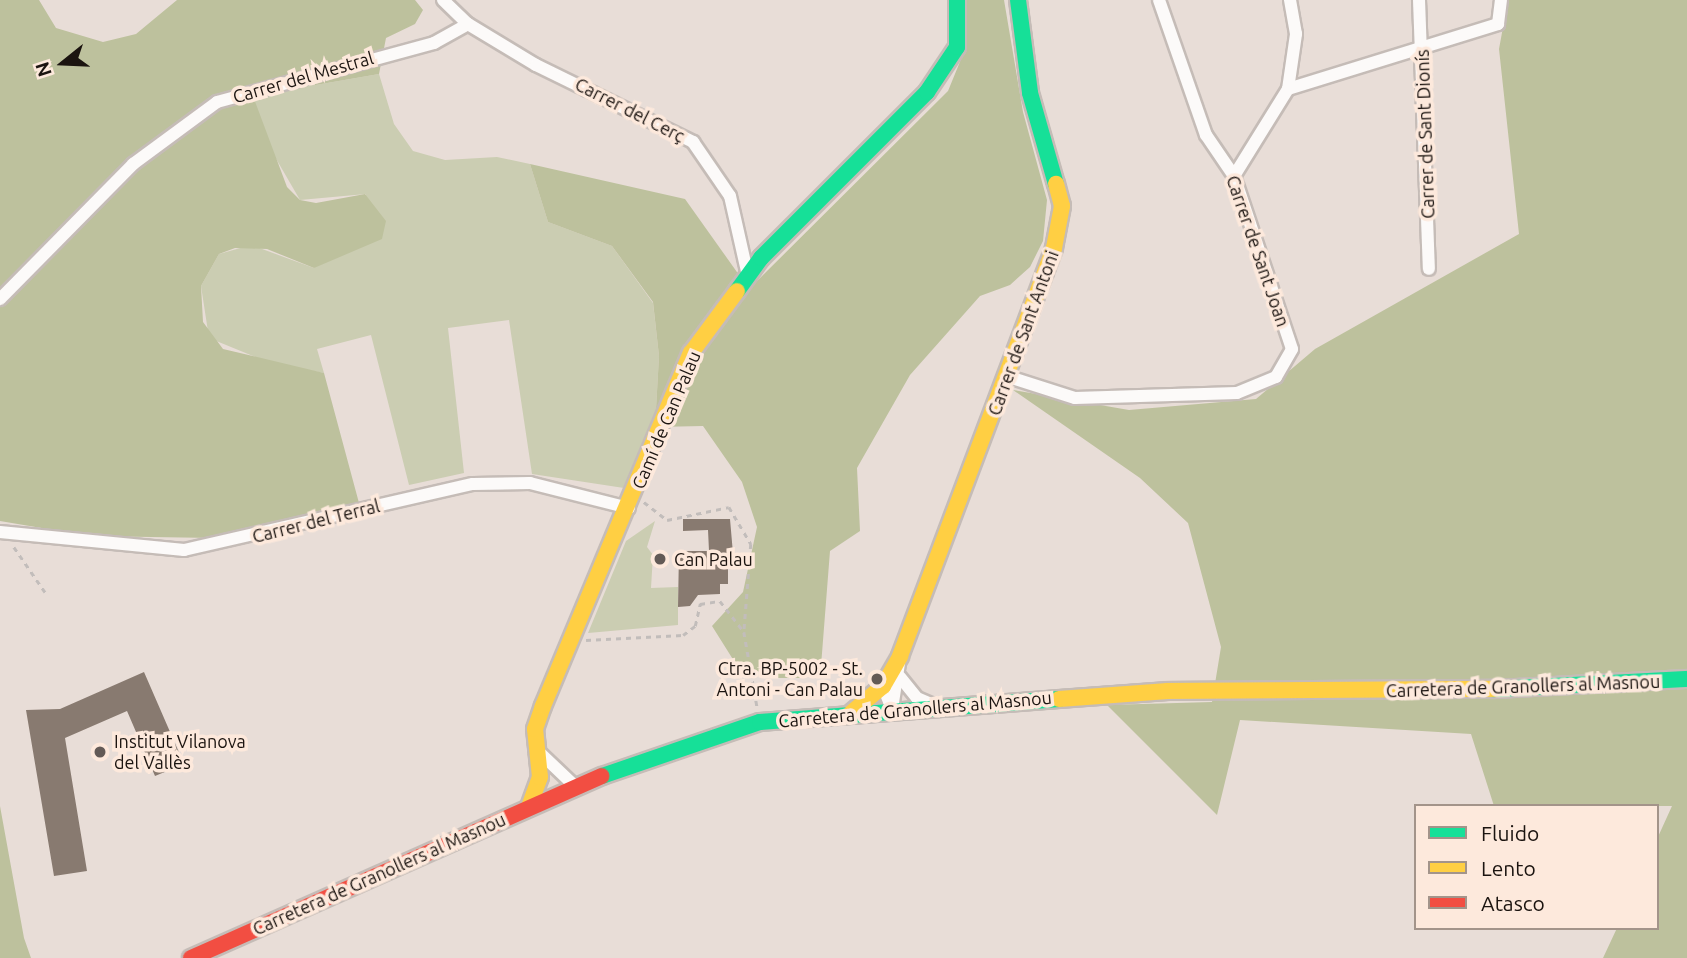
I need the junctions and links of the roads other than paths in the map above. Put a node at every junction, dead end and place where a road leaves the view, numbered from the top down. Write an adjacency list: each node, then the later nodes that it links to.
1 (443, 0): 8 (street, Carrer del Cerç)
2 (957, 0): 13 (street, Camí de Can Palau)
3 (1018, 0): 15 (street, Carrer de Sant Antoni)
4 (1159, 0): 11 (street, Carrer de Sant Joan)
5 (1290, 0): 10 (street)
6 (1419, 0): 9 (street, Carrer de Sant Dionís)
7 (1501, 0): 9 (street)
8 (468, 24): 13 (street, Carrer del Cerç); 14 (street, Carrer del Mestral)
9 (1423, 51): 10 (street); 12 (street, Carrer de Sant Dionís)
10 (1288, 89): 11 (street)
11 (1234, 176): 15 (street, Carrer de Sant Joan)
12 (1429, 269)
13 (748, 276): 16 (street, Camí de Can Palau)
14 (0, 299)
15 (1009, 377): 18 (street, Carrer de Sant Antoni)
16 (632, 501): 17 (street, Carrer del Terral); 25 (street, Camí de Can Palau)
17 (4, 533)
18 (900, 656): 19 (street, Carrer de Sant Antoni); 21 (street, Carrer de Sant Antoni)
19 (900, 677): 22 (street); 23 (street, Carrer de Sant Antoni)
20 (1687, 679): 22 (street, Carretera de Granollers al Masnou)
21 (883, 686): 23 (street); 24 (street, Carrer de Sant Antoni)
22 (936, 706): 23 (street, Carretera de Granollers al Masnou)
23 (892, 709): 24 (street, Carretera de Granollers al Masnou)
24 (851, 713): 26 (street, Carretera de Granollers al Masnou)
25 (537, 750): 26 (street); 27 (street, Camí de Can Palau)
26 (576, 787): 27 (street, Carretera de Granollers al Masnou)
27 (529, 807): 28 (street, Carretera de Granollers al Masnou)
28 (191, 958)

